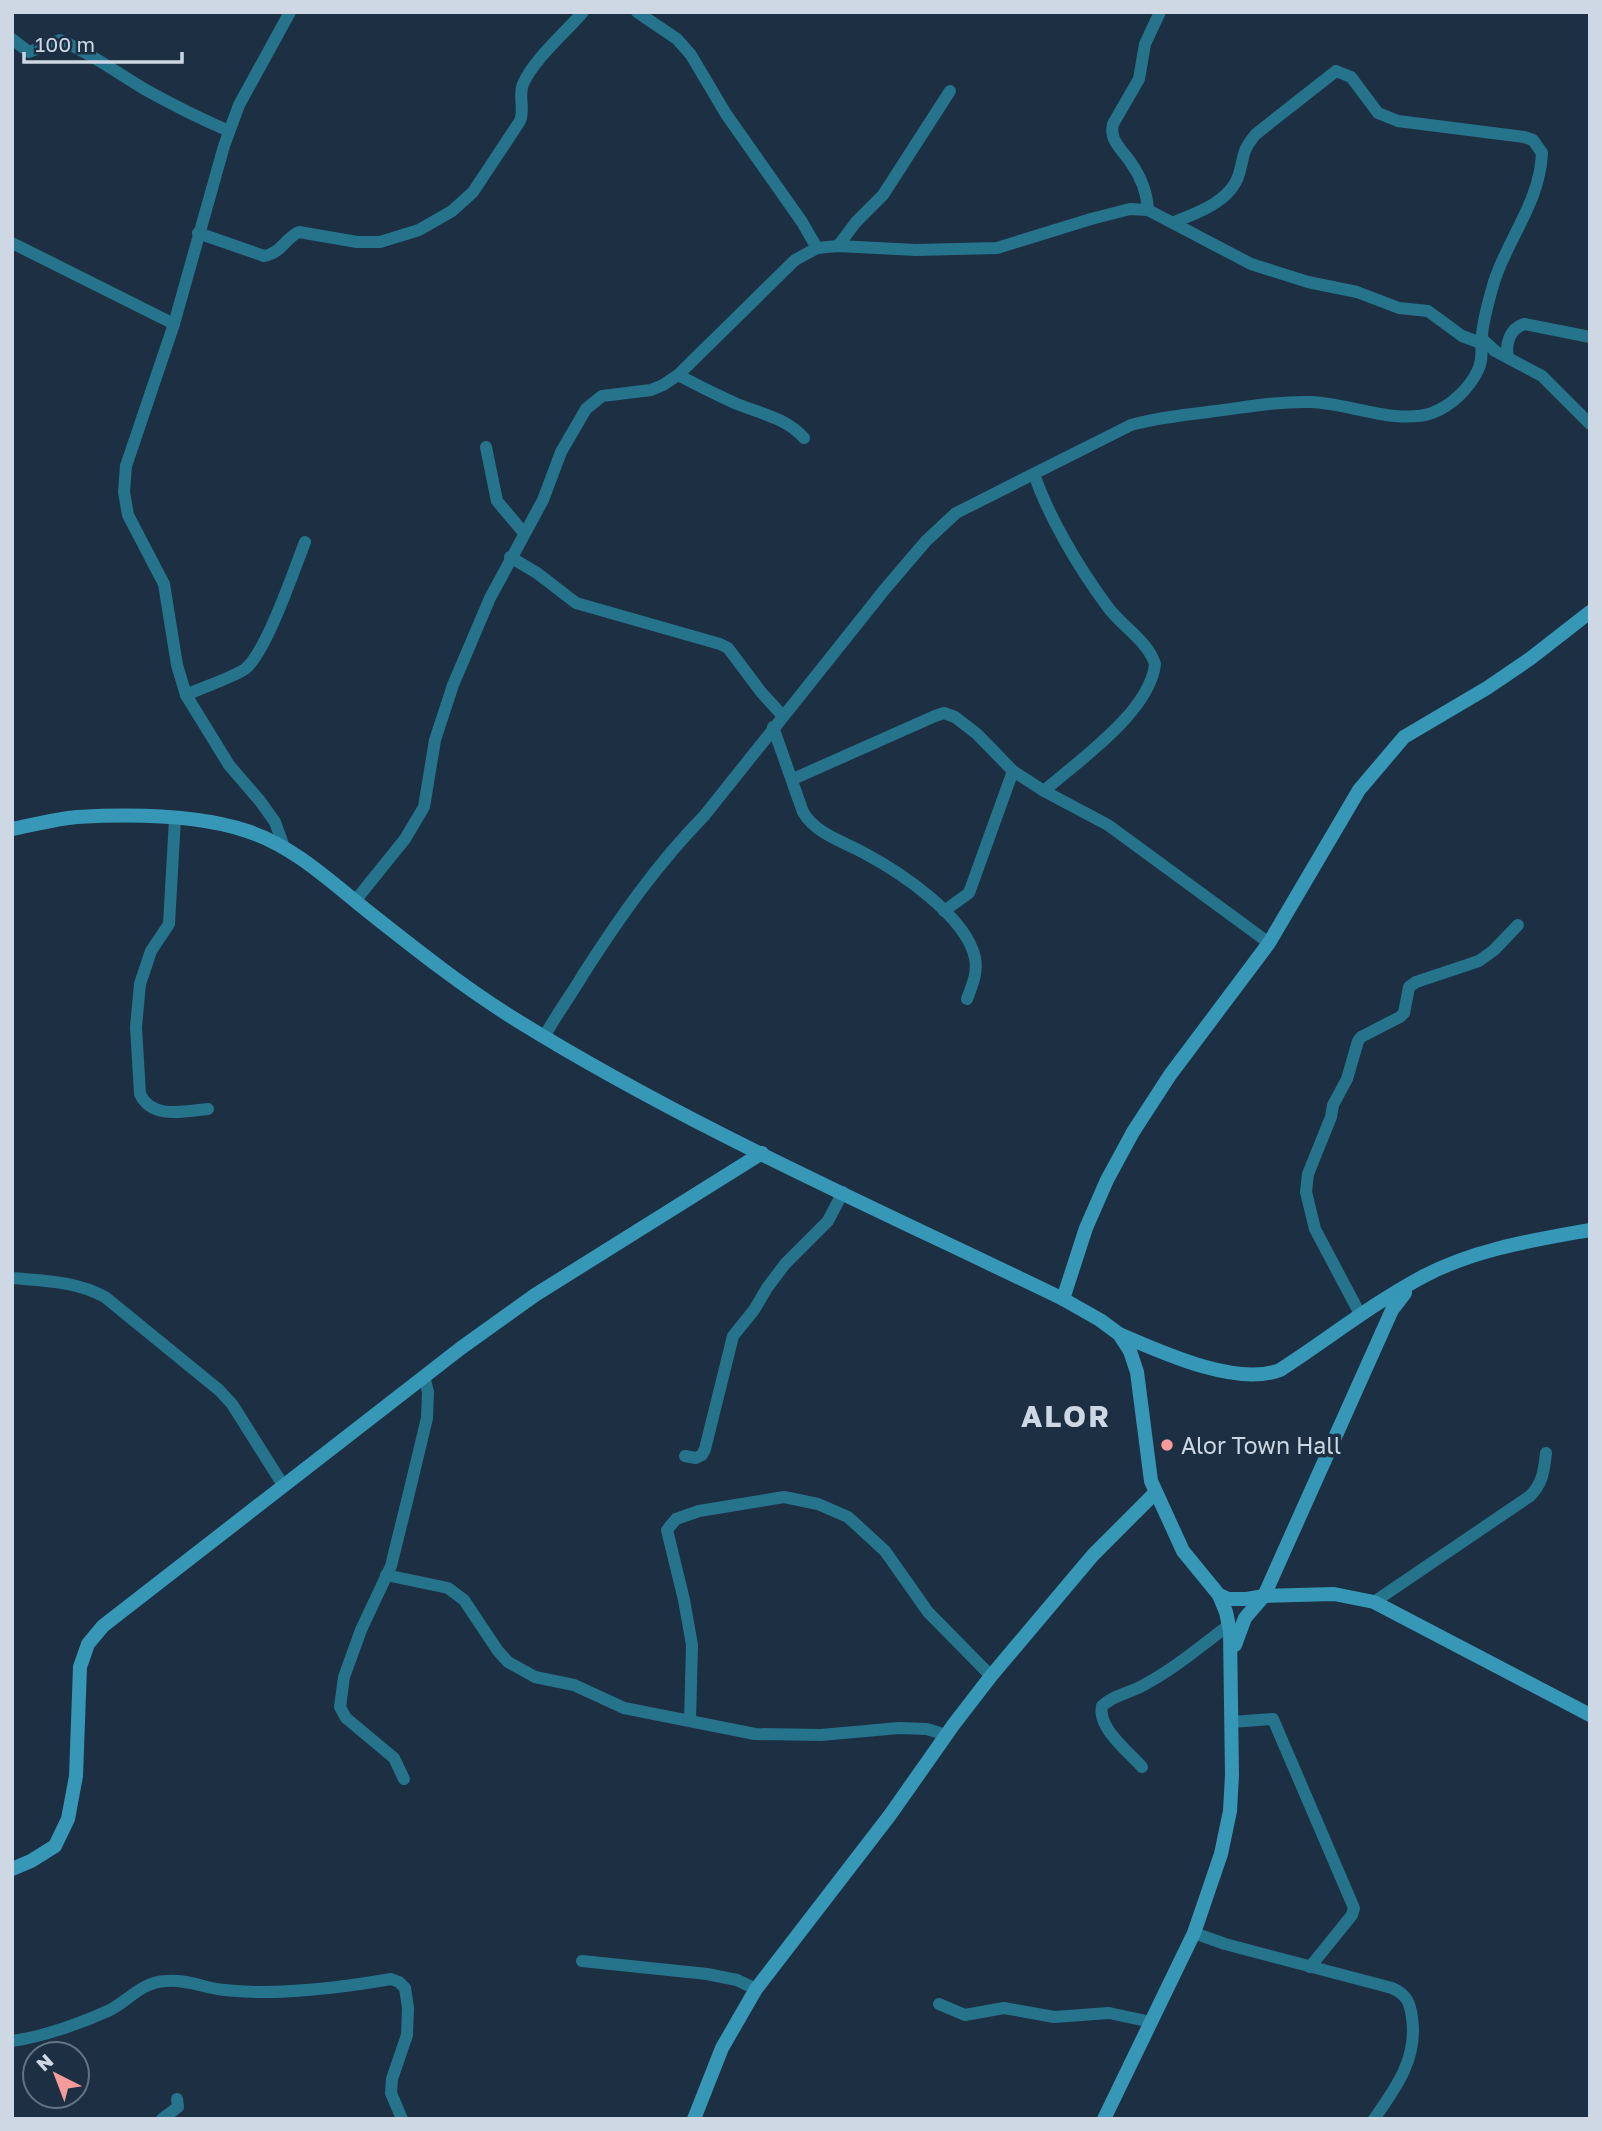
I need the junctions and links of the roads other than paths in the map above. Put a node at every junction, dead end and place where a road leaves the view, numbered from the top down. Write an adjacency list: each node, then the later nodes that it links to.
1 (290, 12): 7 (street)
2 (583, 12): 10 (street)
3 (636, 12): 13 (street)
4 (1160, 12): 8 (street)
5 (12, 39): 7 (street)
6 (950, 91): 12 (street)
7 (229, 131): 10 (street)
8 (1148, 210): 9 (street); 12 (street)
9 (1174, 222): 16 (street); 16 (street)
10 (198, 233): 14 (street)
11 (12, 243): 14 (street)
12 (838, 246): 13 (street)
13 (817, 248): 19 (street)
14 (174, 324): 28 (street)
15 (1590, 337): 17 (street)
16 (1481, 341): 17 (street); 18 (street)
17 (1505, 356): 18 (street); 20 (street)
18 (1478, 372): 23 (street)
19 (678, 375): 21 (street); 24 (street)
20 (1590, 424)
21 (804, 438)
22 (486, 447): 24 (street)
23 (1034, 474): 29 (street); 33 (street)
24 (524, 533): 26 (street)
25 (305, 542): 28 (street)
26 (510, 557): 29 (street); 37 (street)
27 (1590, 612): 40 (main road)
28 (186, 695): 36 (street)
29 (782, 715): 30 (street)
30 (773, 727): 32 (street); 42 (street)
31 (1013, 771): 32 (street); 33 (street); 38 (street)
32 (793, 779): 38 (street)
33 (1044, 791): 40 (street)
34 (176, 819): 35 (main road); 36 (main road); 43 (street)
35 (12, 828)
36 (284, 847): 37 (main road)
37 (355, 901): 42 (main road)
38 (944, 911): 41 (street)
39 (1518, 925): 51 (street)
40 (1269, 943): 49 (main road)
41 (967, 999)
42 (544, 1037): 44 (main road)
43 (208, 1110)
44 (762, 1153): 45 (main road); 54 (main road)
45 (843, 1192): 49 (main road); 56 (street)
46 (1590, 1230): 48 (main road)
47 (12, 1278): 57 (street)
48 (1412, 1283): 50 (main road); 52 (main road)
49 (1063, 1298): 53 (main road)
50 (1376, 1307): 51 (main road); 52 (main road)
51 (1360, 1314): 53 (main road)
52 (1387, 1322): 61 (main road)
53 (1119, 1335): 58 (main road)
54 (424, 1376): 57 (main road); 59 (street)
55 (1546, 1453): 62 (street)
56 (685, 1456)
57 (284, 1485): 72 (main road)
58 (1155, 1493): 60 (main road); 65 (main road)
59 (386, 1575): 67 (street); 71 (street)
60 (1219, 1595): 61 (main road); 63 (main road)
61 (1264, 1596): 62 (main road); 64 (main road)
62 (1374, 1602): 66 (main road)
63 (1229, 1625): 64 (main road); 70 (street)
64 (1231, 1657): 68 (main road)
65 (991, 1676): 67 (street); 69 (main road)
66 (1590, 1715)
67 (690, 1721): 69 (street)
68 (1232, 1722): 73 (main road); 75 (street)
69 (946, 1735): 76 (main road)
70 (1142, 1767)
71 (404, 1779)
72 (12, 1869)
73 (1194, 1933): 75 (street); 78 (main road)
74 (582, 1961): 76 (street)
75 (1310, 1967): 85 (street)
76 (756, 1989): 83 (main road)
77 (939, 2004): 78 (street)
78 (1150, 2022): 84 (main road)
79 (12, 2042): 82 (street)
80 (177, 2099): 81 (street)
81 (162, 2119)
82 (402, 2119)
83 (694, 2119)
84 (1104, 2119)
85 (1374, 2119)

